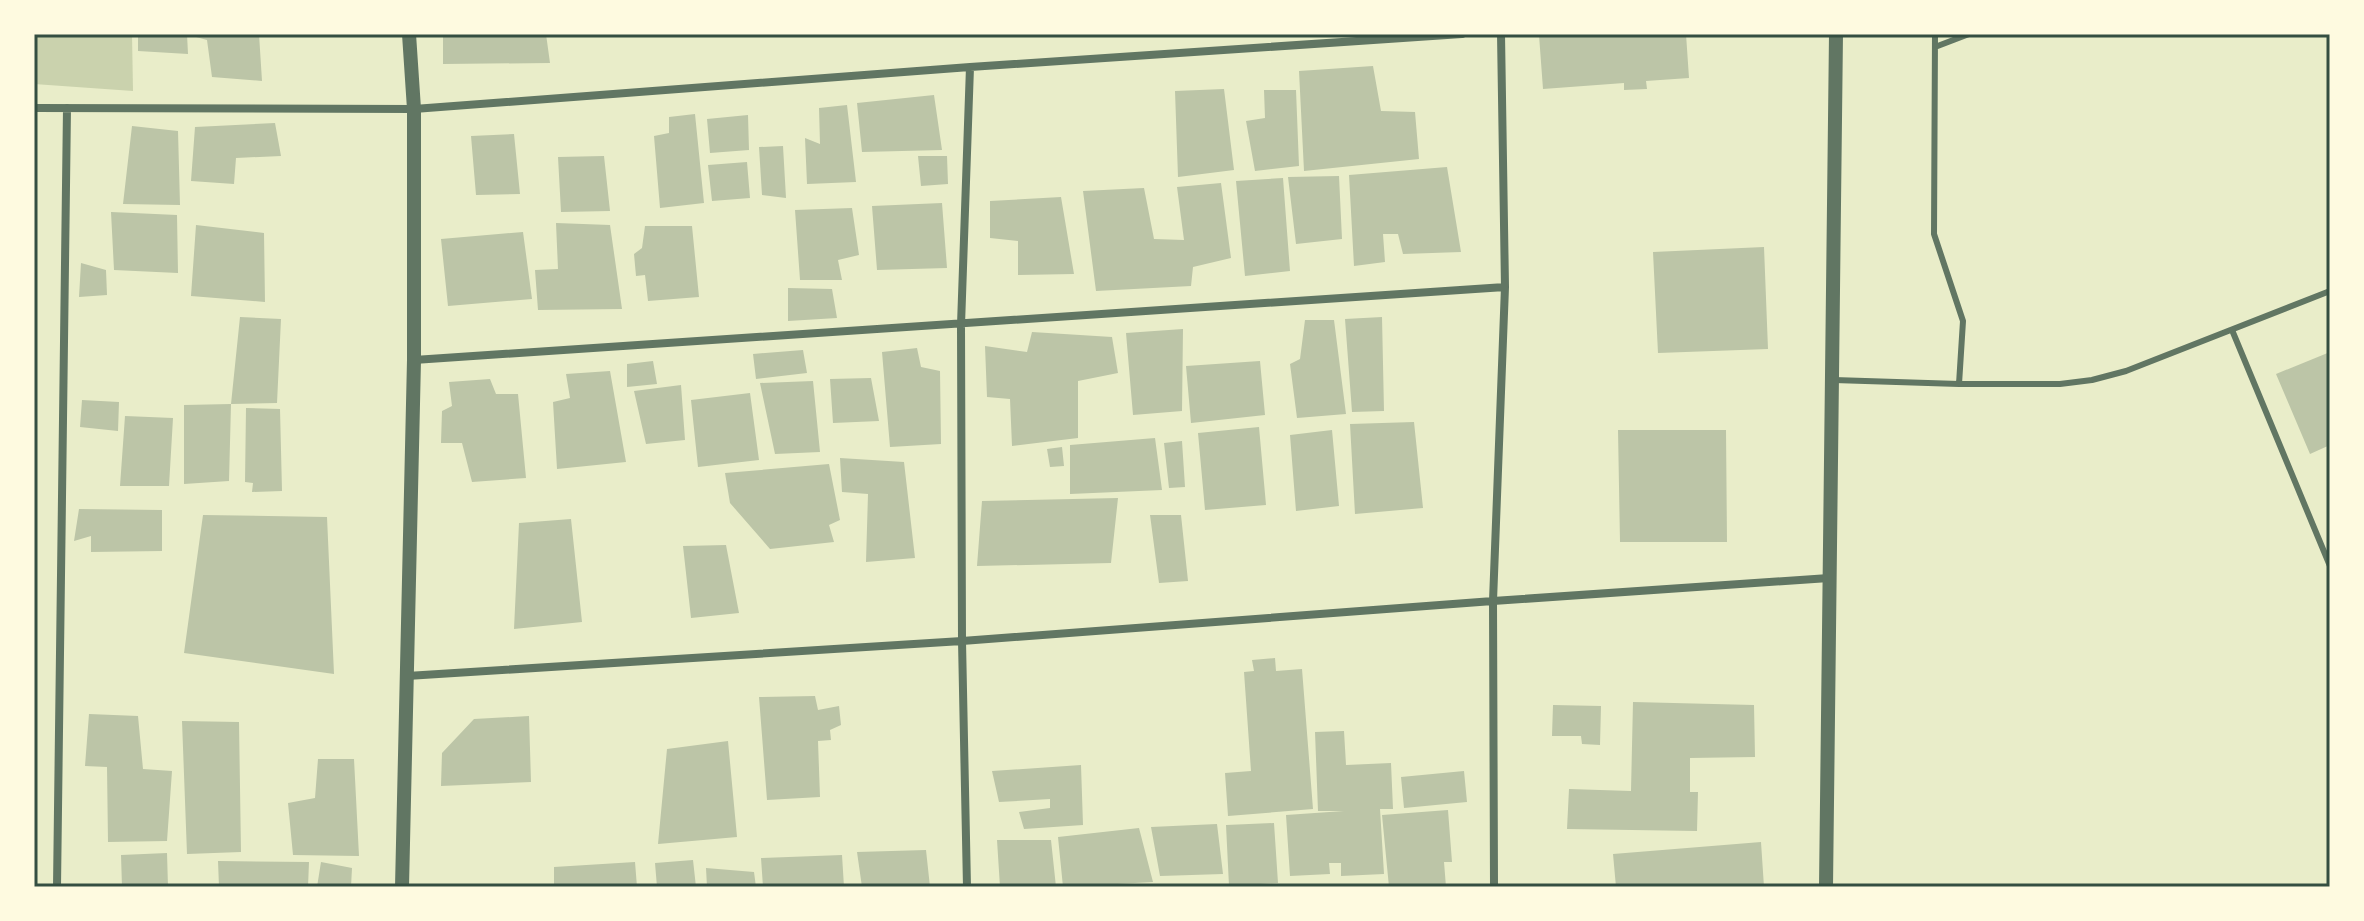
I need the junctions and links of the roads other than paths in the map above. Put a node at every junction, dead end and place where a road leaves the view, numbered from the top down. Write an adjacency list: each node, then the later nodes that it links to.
1 (409, 34): 11 (street)
2 (1462, 34): 8 (street)
3 (1501, 34): 12 (street)
4 (1836, 34): 17 (street)
5 (1935, 34): 7 (lane)
6 (1969, 34): 7 (lane)
7 (1935, 47): 18 (lane)
8 (970, 67): 11 (street); 14 (street)
9 (34, 108): 10 (street)
10 (67, 108): 11 (street); 24 (street)
11 (414, 109): 16 (street)
12 (1505, 287): 14 (street); 21 (street)
13 (2330, 291): 15 (lane)
14 (961, 325): 16 (street); 22 (street)
15 (2232, 330): 18 (lane); 19 (lane)
16 (414, 360): 23 (street)
17 (1833, 380): 18 (lane); 20 (street)
18 (1959, 384)
19 (2330, 566)
20 (1829, 578): 21 (street); 28 (street)
21 (1493, 601): 22 (street); 27 (street)
22 (962, 641): 23 (street); 26 (street)
23 (407, 676): 25 (street)
24 (57, 887)
25 (402, 887)
26 (967, 887)
27 (1494, 887)
28 (1826, 887)

